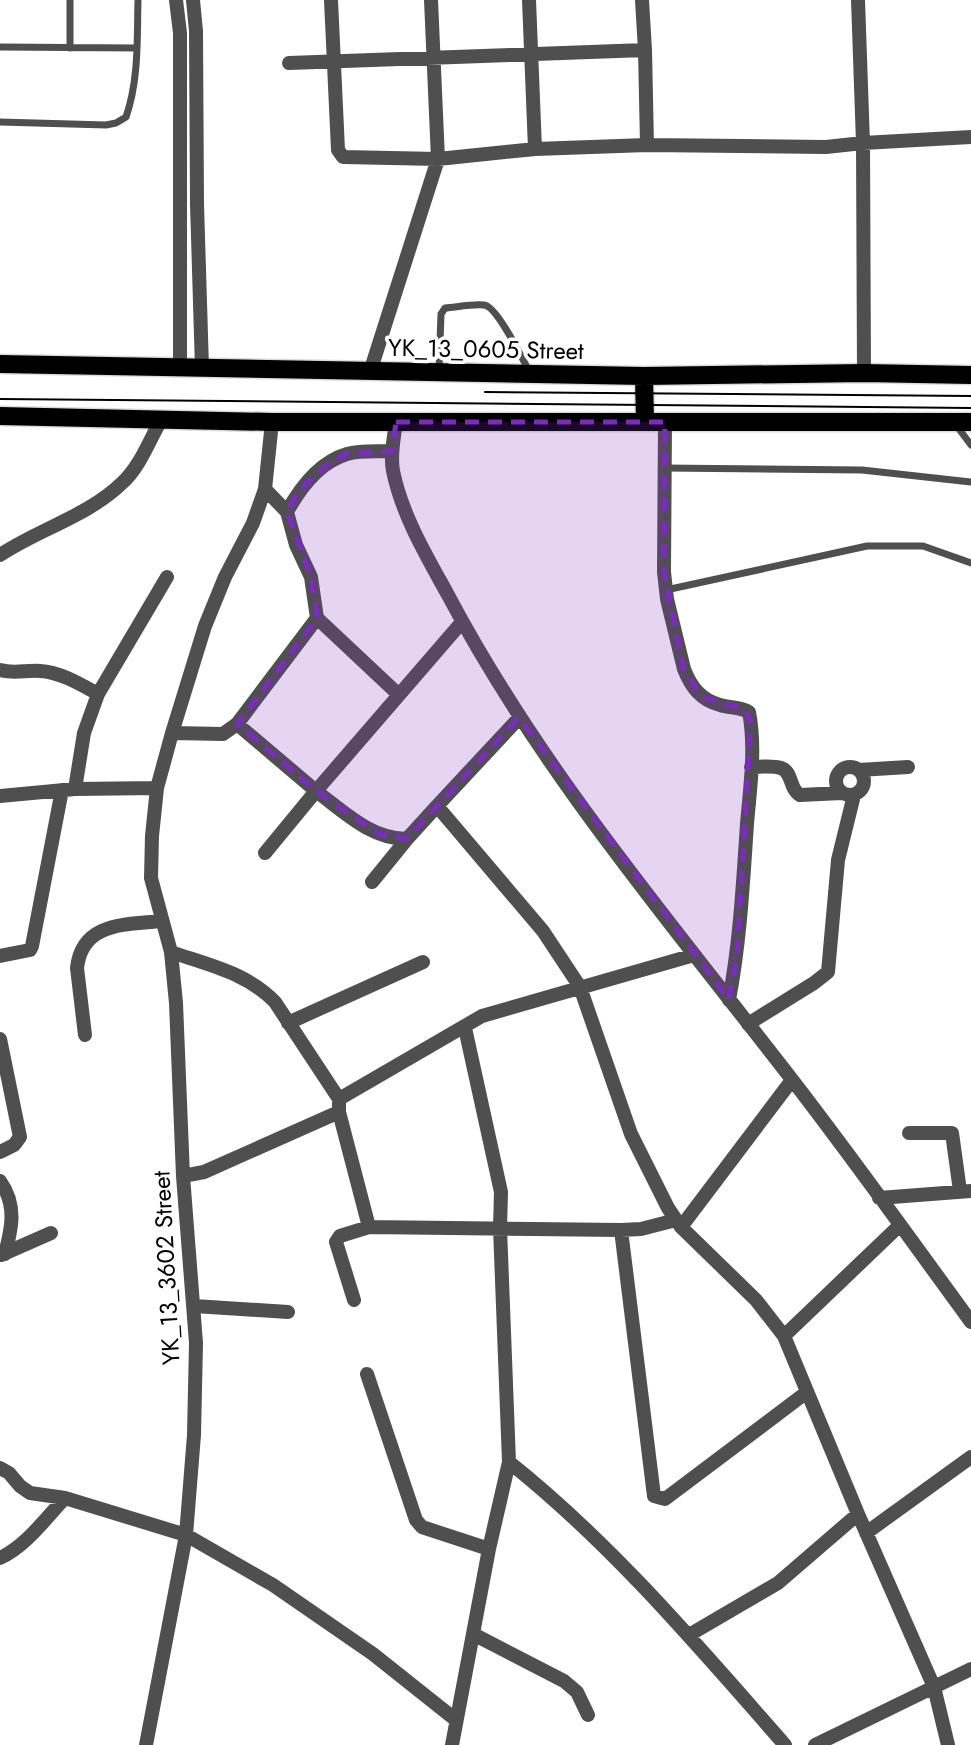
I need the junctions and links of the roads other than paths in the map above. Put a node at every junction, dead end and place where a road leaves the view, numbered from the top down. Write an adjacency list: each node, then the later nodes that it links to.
1 (70, 0): 11 (lane)
2 (138, 0): 12 (lane)
3 (176, 0): 25 (street)
4 (193, 0): 26 (street)
5 (331, 0): 16 (street)
6 (431, 0): 15 (street)
7 (529, 0): 14 (street)
8 (642, 0): 13 (street)
9 (858, 0): 20 (street)
10 (0, 47): 11 (lane)
11 (70, 48): 12 (lane)
12 (137, 48): 18 (lane)
13 (645, 50): 14 (street); 21 (street)
14 (530, 55): 15 (street); 22 (street)
15 (434, 57): 16 (street); 23 (street)
16 (335, 61): 17 (street); 23 (street)
17 (289, 64)
18 (0, 122)
19 (971, 136): 20 (street)
20 (863, 142): 21 (street); 29 (street)
21 (647, 145): 22 (street)
22 (535, 149): 23 (street)
23 (438, 159): 27 (street)
24 (0, 364): 25 (main road, YK_13_0605 Street)
25 (180, 368): 26 (main road, YK_13_0605 Street)
26 (202, 368): 27 (main road, YK_13_0605 Street)
27 (370, 372): 28 (main road, YK_13_0605 Street)
28 (439, 373): 30 (main road, YK_13_0605 Street); 30 (lane)
29 (864, 373): 31 (main road, YK_13_0605 Street); 32 (main road, YK_13_0605 Street)
30 (531, 374): 32 (main road, YK_13_0605 Street)
31 (971, 375)
32 (644, 376): 37 (main road)
33 (0, 416): 34 (main road)
34 (162, 418): 35 (main road); 46 (street)
35 (272, 422): 36 (main road); 44 (street, YK_13_3602 Street)
36 (396, 422): 37 (main road); 41 (street)
37 (645, 422): 38 (main road)
38 (665, 422): 39 (main road); 42 (street)
39 (962, 422): 40 (lane)
40 (971, 445)
41 (392, 451): 45 (street); 51 (street)
42 (665, 468): 43 (lane); 49 (street)
43 (971, 482)
44 (265, 489): 45 (street); 57 (street, YK_13_3602 Street)
45 (287, 512): 50 (street)
46 (0, 555)
47 (971, 563): 49 (lane)
48 (167, 577): 53 (street)
49 (666, 590): 58 (street)
50 (317, 618): 54 (street); 56 (street)
51 (462, 622): 54 (street); 55 (street)
52 (0, 670): 53 (street)
53 (98, 694): 62 (street)
54 (399, 695): 63 (street)
55 (519, 718): 66 (street); 72 (street)
56 (237, 724): 57 (street); 63 (street)
57 (172, 733): 61 (street, YK_13_3602 Street)
58 (751, 767): 64 (street); 76 (street)
59 (908, 767): 60 (street)
60 (859, 770): 64 (street); 64 (street)
61 (157, 788): 62 (street); 70 (street, YK_13_3602 Street)
62 (73, 789): 65 (street); 73 (street)
63 (316, 791): 67 (street); 68 (street)
64 (848, 794): 78 (street)
65 (0, 796)
66 (437, 806): 67 (street); 75 (street)
67 (407, 839): 69 (street)
68 (265, 853)
69 (372, 881)
70 (161, 921): 71 (street, YK_13_3602 Street); 80 (street)
71 (171, 952): 77 (street); 87 (street, YK_13_3602 Street)
72 (694, 955): 75 (street); 76 (street)
73 (0, 956)
74 (423, 962): 77 (street)
75 (580, 987): 79 (street); 91 (street)
76 (729, 1000): 78 (street)
77 (288, 1023): 84 (street)
78 (748, 1024): 83 (street)
79 (465, 1027): 84 (street); 94 (street)
80 (85, 1035)
81 (0, 1039): 82 (street)
82 (0, 1045): 86 (street)
83 (792, 1080): 90 (street); 91 (street)
84 (339, 1106): 87 (street); 93 (street)
85 (909, 1133): 89 (street)
86 (0, 1152)
87 (183, 1176): 99 (street, YK_13_3602 Street)
88 (0, 1181): 97 (street)
89 (965, 1191): 90 (street)
90 (879, 1198): 92 (street)
91 (679, 1224): 95 (street); 102 (street)
92 (900, 1225): 101 (street); 102 (street)
93 (369, 1227): 94 (street); 98 (street)
94 (500, 1228): 95 (street); 106 (street)
95 (621, 1230): 104 (street)
96 (51, 1233): 97 (street)
97 (2, 1255)
98 (354, 1300)
99 (194, 1306): 100 (street); 111 (street, YK_13_3602 Street)
100 (288, 1312)
101 (971, 1322)
102 (785, 1336): 104 (street)
103 (367, 1374): 112 (street)
104 (807, 1392): 109 (street)
105 (971, 1457): 110 (street)
106 (509, 1462): 112 (street); 115 (street)
107 (0, 1468): 108 (street)
108 (65, 1498): 111 (street); 113 (street)
109 (858, 1514): 110 (street); 115 (street)
110 (866, 1533): 119 (street)
111 (186, 1535): 121 (street); 122 (street, YK_13_3602 Street)
112 (489, 1549): 114 (street)
113 (0, 1559)
114 (473, 1634): 120 (street); 121 (street)
115 (689, 1635): 124 (street)
116 (971, 1669): 117 (street)
117 (956, 1677): 118 (street); 119 (street)
118 (971, 1679)
119 (934, 1687): 125 (street); 126 (street)
120 (588, 1716)
121 (456, 1720): 123 (street)
122 (146, 1745)
123 (452, 1745)
124 (785, 1745)
125 (815, 1745)
126 (948, 1745)

